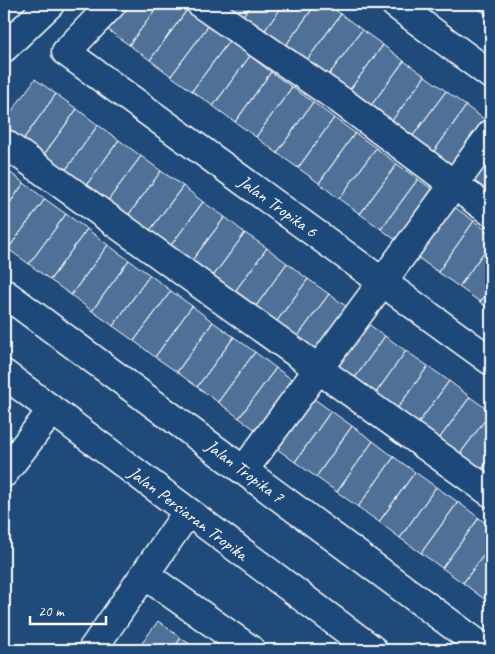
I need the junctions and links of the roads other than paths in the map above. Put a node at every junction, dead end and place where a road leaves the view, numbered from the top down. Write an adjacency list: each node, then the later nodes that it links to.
1 (50, 4): 5 (street)
2 (112, 4): 11 (street, Jalan Tropika 6)
3 (201, 4): 9 (street)
4 (395, 4): 6 (street)
5 (4, 48)
6 (491, 75)
7 (491, 134): 9 (street)
8 (4, 143): 14 (street)
9 (454, 185): 10 (street); 11 (street)
10 (491, 212)
11 (383, 282): 13 (street, Jalan Tropika 6); 14 (street)
12 (4, 293): 17 (street, Jalan Tropika 7)
13 (491, 361)
14 (319, 368): 17 (street); 19 (street)
15 (4, 374): 16 (street, Jalan Persiaran Tropika)
16 (52, 410): 18 (street); 20 (street, Jalan Persiaran Tropika)
17 (244, 470): 25 (street, Jalan Tropika 7)
18 (4, 473)
19 (491, 493)
20 (187, 513): 21 (street); 24 (street, Jalan Persiaran Tropika)
21 (146, 575): 22 (street); 23 (street)
22 (92, 650)
23 (251, 650)
24 (373, 650)
25 (486, 650)

